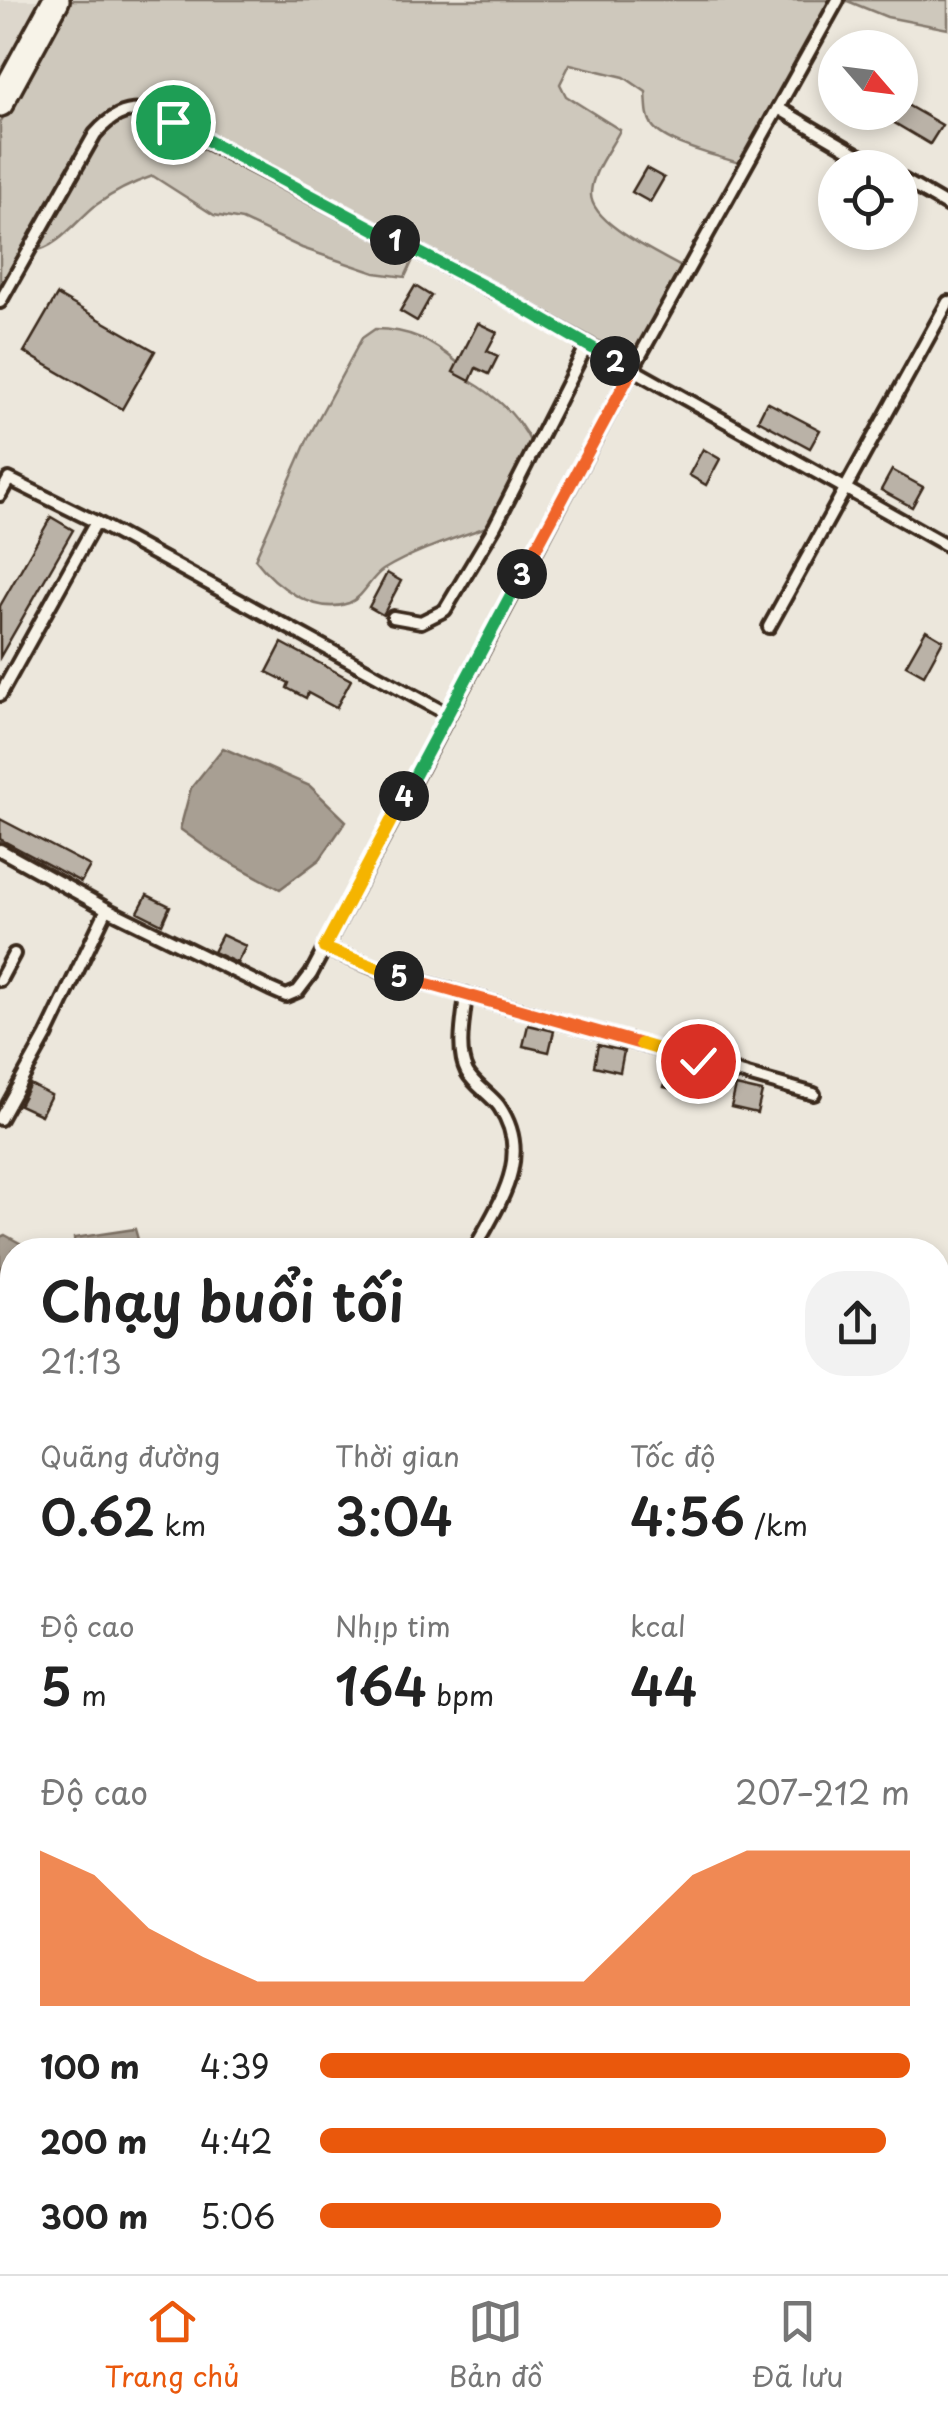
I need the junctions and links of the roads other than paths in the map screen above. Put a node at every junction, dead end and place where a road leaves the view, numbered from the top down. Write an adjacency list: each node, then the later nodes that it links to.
1 (56, 0): 3 (street)
2 (838, 0): 4 (lane)
3 (0, 104)
4 (778, 108): 5 (lane); 11 (lane)
5 (850, 150)
6 (918, 188): 7 (lane)
7 (948, 206)
8 (0, 302): 10 (lane)
9 (948, 302): 12 (lane)
10 (587, 346): 11 (lane); 16 (lane)
11 (632, 370): 12 (lane); 19 (lane)
12 (845, 489): 15 (lane); 17 (lane)
13 (0, 496): 14 (lane)
14 (96, 522): 18 (lane); 19 (lane)
15 (948, 546)
16 (392, 617)
17 (769, 627)
18 (0, 695)
19 (446, 714): 22 (lane)
20 (0, 850): 21 (lane)
21 (107, 909): 22 (lane); 27 (lane)
22 (324, 948): 25 (lane)
23 (14, 954): 24 (lane)
24 (0, 980)
25 (466, 994): 26 (lane); 28 (lane)
26 (814, 1094)
27 (0, 1119)
28 (480, 1238)

